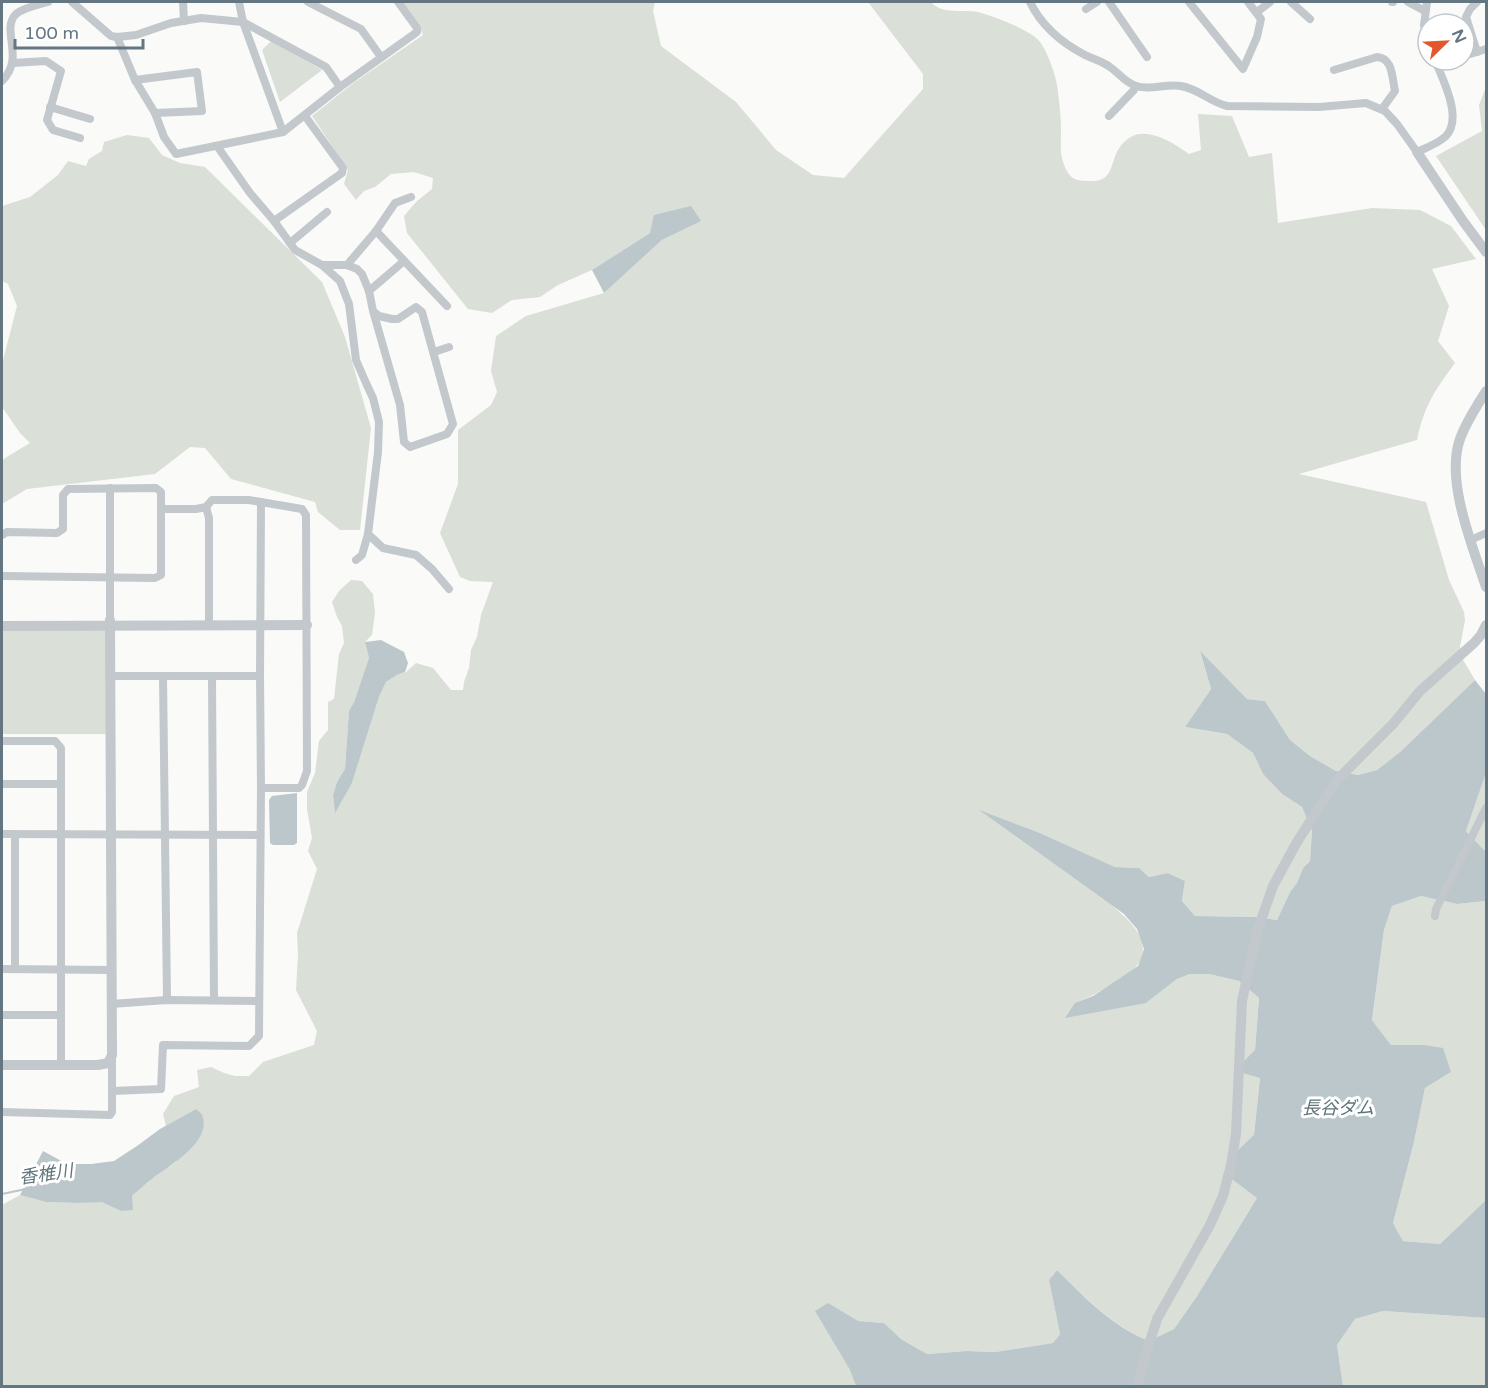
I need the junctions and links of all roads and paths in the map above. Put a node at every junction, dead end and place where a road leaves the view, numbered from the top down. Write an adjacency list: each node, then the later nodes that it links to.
1 (48, 2): 27 (street)
2 (183, 2): 20 (street)
3 (239, 2): 21 (street)
4 (308, 2): 25 (street)
5 (399, 2): 25 (street)
6 (1030, 2): 32 (street)
7 (1097, 2): 17 (street)
8 (1108, 2): 26 (street)
9 (1189, 2): 18 (street)
10 (1248, 2): 18 (street)
11 (1270, 2): 18 (street)
12 (1291, 2): 19 (street)
13 (1408, 2): 16 (street)
14 (1477, 2): 24 (street)
15 (76, 3): 22 (street)
16 (1426, 6)
17 (1086, 9)
18 (1257, 12)
19 (1310, 19)
20 (184, 21): 21 (street); 22 (street)
21 (243, 22): 33 (street); 40 (street)
22 (117, 37): 30 (street)
23 (1486, 49): 24 (street)
24 (1477, 52)
25 (381, 57): 33 (street)
26 (1147, 57)
27 (13, 63): 31 (street); 34 (street)
28 (1334, 70): 35 (street)
29 (1440, 72): 43 (street)
30 (135, 80): 36 (street); 36 (street)
31 (2, 81)
32 (1136, 86): 35 (street); 38 (street)
33 (340, 87): 37 (street)
34 (51, 107): 39 (street); 41 (street)
35 (1382, 109): 43 (street)
36 (155, 113): 42 (street)
37 (305, 116): 40 (street); 46 (street)
38 (1109, 116)
39 (90, 119)
40 (284, 132): 42 (street)
41 (80, 138)
42 (217, 146): 46 (street)
43 (1417, 152): 49 (street)
44 (411, 197): 47 (street)
45 (327, 212): 48 (street)
46 (274, 221): 48 (street)
47 (376, 231): 50 (street); 52 (street)
48 (290, 243): 51 (street)
49 (1485, 248)
50 (404, 261): 53 (street); 54 (street)
51 (322, 265): 52 (street); 64 (street)
52 (347, 265): 53 (street)
53 (369, 291): 55 (street)
54 (447, 306)
55 (373, 311): 57 (street); 57 (street)
56 (449, 347): 57 (street)
57 (434, 352)
58 (1486, 391): 66 (street)
59 (110, 488): 62 (street); 65 (street); 69 (street)
60 (261, 502): 61 (street); 73 (street); 76 (street)
61 (206, 507): 62 (street); 75 (street)
62 (162, 509): 69 (street)
63 (1486, 533): 66 (street)
64 (368, 534): 67 (street); 71 (street)
65 (2, 535)
66 (1471, 540): 70 (street)
67 (356, 560)
68 (2, 576): 69 (street)
69 (110, 578): 72 (street)
70 (1486, 587)
71 (449, 589)
72 (110, 623): 74 (street); 75 (street); 78 (street)
73 (307, 625): 76 (street); 85 (street)
74 (2, 626)
75 (209, 626): 76 (street)
76 (260, 626): 81 (street)
77 (1485, 633): 110 (street)
78 (111, 676): 79 (street); 90 (street)
79 (163, 676): 80 (street); 91 (street)
80 (212, 676): 81 (street); 92 (street)
81 (260, 676): 85 (street)
82 (2, 741): 84 (street)
83 (2, 784): 84 (street)
84 (61, 784): 89 (street)
85 (261, 788): 93 (street)
86 (1486, 808): 94 (street)
87 (2, 834): 88 (street)
88 (15, 834): 89 (street); 96 (street)
89 (62, 834): 90 (street); 97 (street)
90 (111, 834): 91 (street); 98 (street)
91 (164, 834): 92 (street); 99 (street)
92 (213, 835): 93 (street); 100 (street)
93 (260, 835): 101 (street)
94 (1435, 912)
95 (2, 969): 96 (street)
96 (15, 969): 97 (street)
97 (62, 969): 98 (street); 104 (street)
98 (111, 970): 102 (street)
99 (167, 1000): 100 (street); 102 (street)
100 (214, 1000): 101 (street)
101 (258, 1001): 108 (street)
102 (111, 1004): 105 (street)
103 (2, 1015): 104 (street)
104 (61, 1015): 107 (street)
105 (112, 1055): 107 (street); 108 (street)
106 (2, 1065): 107 (street)
107 (61, 1065)
108 (112, 1091): 109 (street)
109 (2, 1112)
110 (1138, 1386)

